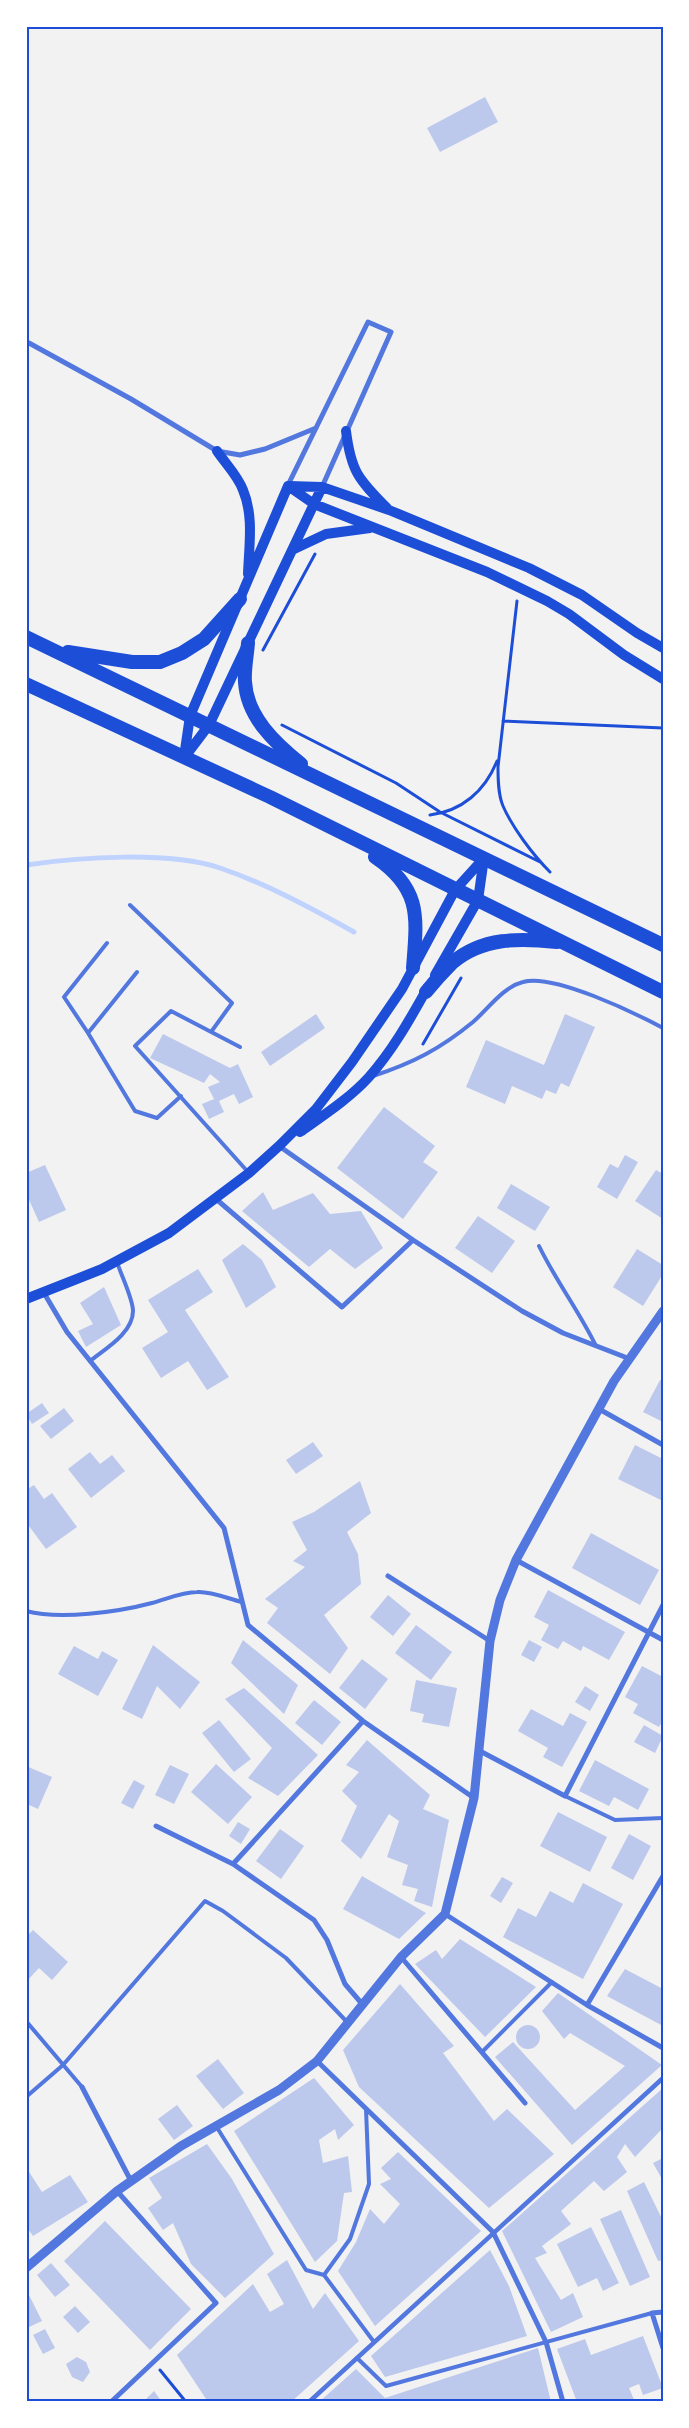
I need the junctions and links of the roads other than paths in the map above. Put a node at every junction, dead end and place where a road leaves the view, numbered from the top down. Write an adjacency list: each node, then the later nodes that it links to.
1 (29, 343): 4 (street)
2 (316, 428): 3 (street); 4 (street); 5 (street)
3 (346, 430): 6 (street); 8 (main road)
4 (217, 451): 11 (main road)
5 (288, 486): 6 (main road); 7 (main road); 11 (main road)
6 (322, 487): 7 (main road); 8 (main road)
7 (314, 504): 9 (main road); 10 (main road)
8 (389, 510): 15 (main road)
9 (373, 527): 10 (main road); 17 (main road)
10 (292, 550): 14 (main road)
11 (247, 583): 12 (main road)
12 (240, 599): 16 (highway); 19 (main road)
13 (26, 637): 16 (highway)
14 (248, 643): 20 (main road); 22 (highway)
15 (663, 648)
16 (51, 649): 19 (highway)
17 (663, 680)
18 (26, 684): 21 (highway)
19 (190, 716): 20 (highway); 21 (main road)
20 (209, 725): 21 (main road); 22 (highway)
21 (184, 758): 23 (highway)
22 (319, 778): 24 (highway)
23 (330, 828): 25 (highway); 31 (highway)
24 (484, 858): 25 (main road); 26 (main road); 30 (highway)
25 (455, 890): 26 (highway); 31 (main road)
26 (478, 900): 29 (highway); 33 (main road)
27 (130, 905): 36 (lane)
28 (107, 943): 37 (lane)
29 (565, 943): 33 (highway); 34 (highway)
30 (663, 945)
31 (413, 968): 41 (main road)
32 (137, 972): 37 (lane)
33 (426, 992): 39 (main road)
34 (663, 992)
35 (663, 1028): 39 (lane)
36 (211, 1032): 38 (lane); 40 (lane)
37 (88, 1033): 40 (lane)
38 (240, 1047)
39 (368, 1078): 41 (main road)
40 (181, 1096): 42 (lane)
41 (279, 1146): 42 (main road); 44 (street)
42 (249, 1173): 43 (main road)
43 (216, 1199): 44 (street); 46 (main road)
44 (413, 1240): 50 (street)
45 (539, 1246): 50 (lane)
46 (117, 1262): 47 (main road); 52 (lane)
47 (44, 1293): 48 (main road); 52 (street)
48 (26, 1298)
49 (663, 1311): 51 (street)
50 (596, 1346): 51 (street)
51 (630, 1359): 53 (street)
52 (90, 1361): 57 (street)
53 (599, 1410): 54 (street); 55 (street)
54 (663, 1445)
55 (516, 1560): 60 (street); 62 (street)
56 (388, 1576): 62 (street)
57 (242, 1602): 59 (lane); 63 (street)
58 (663, 1605): 60 (street)
59 (26, 1611)
60 (649, 1632): 61 (street); 65 (street)
61 (663, 1640)
62 (490, 1641): 64 (street)
63 (363, 1721): 66 (street); 69 (street)
64 (478, 1750): 65 (street); 66 (street)
65 (565, 1796): 67 (lane)
66 (474, 1798): 71 (street)
67 (663, 1818)
68 (156, 1826): 69 (street)
69 (233, 1864): 74 (street)
70 (663, 1876): 75 (street)
71 (445, 1914): 72 (street); 73 (street)
72 (401, 1957): 74 (street); 79 (street)
73 (552, 1982): 75 (street); 79 (lane)
74 (363, 2005): 77 (street)
75 (587, 2005): 78 (street)
76 (26, 2021): 81 (lane)
77 (348, 2023): 80 (street); 81 (lane)
78 (663, 2048)
79 (482, 2052): 85 (street)
80 (317, 2060): 86 (street); 87 (street)
81 (64, 2065): 83 (lane); 84 (lane)
82 (663, 2078): 90 (street)
83 (82, 2088): 88 (street)
84 (26, 2097)
85 (525, 2103)
86 (366, 2108): 90 (street); 92 (lane)
87 (216, 2126): 88 (street); 92 (lane)
88 (131, 2181): 89 (street)
89 (117, 2191): 91 (street); 99 (street)
90 (493, 2232): 95 (street); 96 (street)
91 (27, 2266)
92 (324, 2275): 95 (lane)
93 (663, 2312): 94 (street)
94 (652, 2313): 96 (lane); 97 (street)
95 (374, 2342): 98 (street)
96 (546, 2342): 98 (lane); 101 (street)
97 (663, 2348)
98 (357, 2358): 100 (street)
99 (110, 2402)
100 (309, 2402)
101 (563, 2402)

